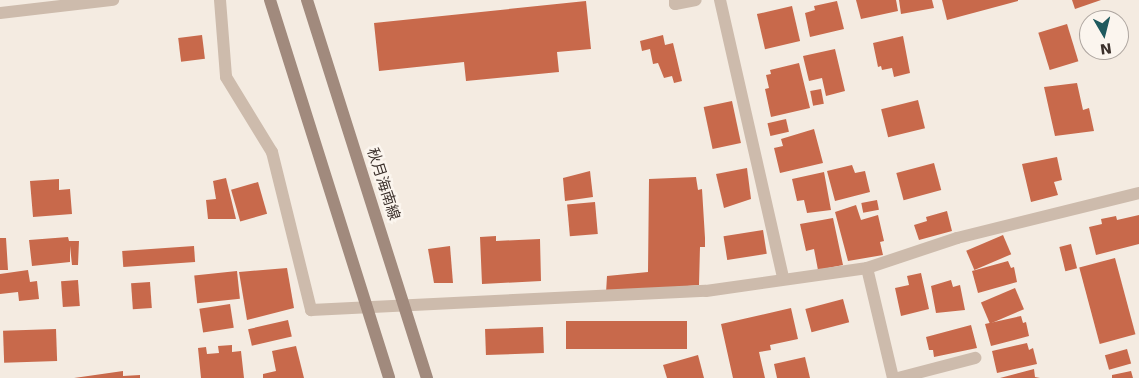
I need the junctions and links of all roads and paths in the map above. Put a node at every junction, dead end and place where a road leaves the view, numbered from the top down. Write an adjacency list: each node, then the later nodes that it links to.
1 (113, 0): 8 (street)
2 (220, 0): 13 (street)
3 (270, 0): 13 (main road)
4 (307, 0): 12 (main road, 秋月海南線)
5 (675, 0): 6 (street)
6 (696, 0)
7 (720, 0): 11 (street)
8 (0, 13)
9 (1139, 193): 10 (street)
10 (867, 268): 11 (street); 17 (street)
11 (783, 278): 12 (street)
12 (405, 306): 13 (street); 16 (main road, 秋月海南線)
13 (368, 308): 15 (main road)
14 (975, 358): 18 (street)
15 (389, 378)
16 (427, 378)
17 (893, 378)
18 (898, 378)

